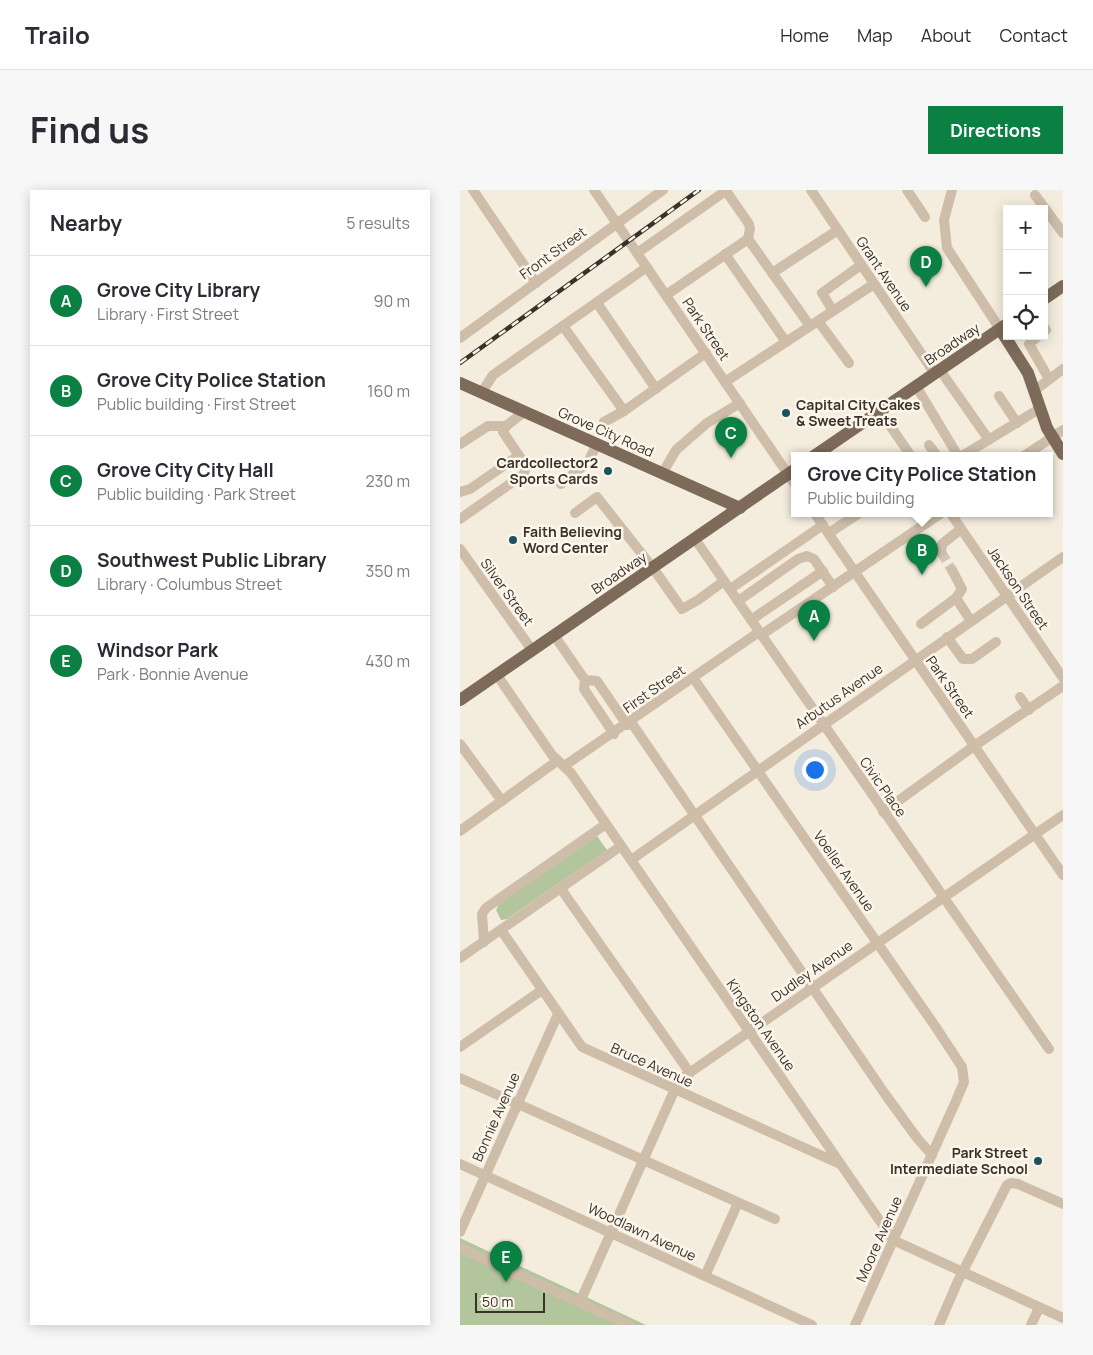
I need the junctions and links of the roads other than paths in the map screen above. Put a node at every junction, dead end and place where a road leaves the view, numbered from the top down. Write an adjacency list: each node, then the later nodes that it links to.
1 (473, 190): 19 (street)
2 (594, 190): 10 (street, Park Street)
3 (663, 190): 10 (street, Front Street)
4 (727, 190): 13 (street); 14 (street)
5 (811, 190): 11 (street, Grant Avenue)
6 (907, 190): 9 (street)
7 (952, 190): 28 (street)
8 (1035, 195): 12 (street)
9 (925, 217)
10 (617, 223): 14 (street, Park Street); 19 (street, Front Street)
11 (838, 230): 16 (street, Grant Avenue); 18 (street)
12 (1063, 233)
13 (748, 239): 15 (street); 18 (street)
14 (637, 253): 17 (street, Park Street)
15 (725, 254): 22 (street); 32 (street)
16 (861, 264): 20 (street, Grant Avenue); 25 (street)
17 (647, 267): 22 (street, Park Street); 24 (street)
18 (772, 273): 26 (street)
19 (536, 283): 29 (street, Front Street)
20 (874, 284): 25 (street); 36 (street, Grant Avenue)
21 (1063, 286): 23 (main road)
22 (666, 295): 33 (street, Park Street)
23 (1048, 296)
24 (597, 303): 27 (street); 41 (street)
25 (833, 311): 26 (street)
26 (814, 323): 32 (street); 34 (street)
27 (563, 326): 43 (street); 47 (street)
28 (1003, 326): 36 (main road, Broadway)
29 (460, 338)
30 (1010, 340): 42 (main road)
31 (1034, 340): 37 (street)
32 (786, 342): 38 (street)
33 (706, 353): 38 (street, Park Street); 41 (street)
34 (849, 363)
35 (1063, 369): 37 (street)
36 (937, 372): 39 (main road, Broadway); 55 (street, Grant Avenue)
37 (1050, 379): 42 (street)
38 (725, 382): 45 (street, Park Street)
39 (916, 386): 49 (main road, Broadway); 62 (street)
40 (462, 387): 43 (main road, Grove City Road)
41 (656, 389): 47 (street)
42 (1034, 391): 46 (main road)
43 (482, 392): 48 (main road, Grove City Road)
44 (999, 396): 51 (street)
45 (740, 403): 67 (street); 68 (street, Park Street)
46 (1039, 408): 51 (street); 54 (main road)
47 (624, 411): 50 (street)
48 (524, 412): 52 (street); 57 (main road, Grove City Road)
49 (880, 412): 59 (main road, Broadway); 60 (street)
50 (604, 422)
51 (1017, 423): 55 (street)
52 (506, 426): 56 (street); 66 (street)
53 (1063, 430): 54 (street)
54 (1052, 438): 64 (street); 65 (main road)
55 (989, 440): 63 (street)
56 (460, 444)
57 (597, 444): 67 (main road, Grove City Road); 70 (street)
58 (929, 445): 61 (street)
59 (820, 452)
60 (908, 452)
61 (934, 452)
62 (957, 452)
63 (967, 452)
64 (1030, 452)
65 (1063, 454)
66 (518, 456): 71 (street); 73 (street)
67 (662, 474): 74 (main road, Grove City Road)
68 (791, 475)
69 (791, 477): 74 (main road, Broadway)
70 (561, 484)
71 (470, 489): 72 (street); 73 (street)
72 (460, 492)
73 (481, 505): 80 (street)
74 (740, 508): 83 (main road, Broadway)
75 (575, 513): 87 (street)
76 (817, 517): 81 (street, Park Street)
77 (852, 517): 81 (street)
78 (936, 517): 90 (street, First Street)
79 (952, 517): 82 (street, Jackson Street)
80 (460, 519)
81 (826, 529): 90 (street, Park Street); 91 (street)
82 (961, 529): 85 (street); 93 (street, Jackson Street)
83 (696, 539): 87 (main road, Broadway); 91 (street, Civic Place)
84 (460, 550): 103 (street, Silver Street)
85 (941, 552)
86 (1063, 557): 93 (street, Arbutus Avenue)
87 (653, 568): 91 (street); 100 (main road, Broadway)
88 (952, 570): 94 (street)
89 (823, 571): 92 (street); 95 (street); 96 (street)
90 (855, 572): 92 (street, First Street); 104 (street, Park Street)
91 (727, 585): 95 (street, Civic Place)
92 (833, 587): 99 (street, First Street)
93 (1007, 596): 97 (street, Arbutus Avenue); 106 (street, Jackson Street)
94 (956, 598): 97 (street); 98 (street)
95 (738, 601): 96 (street, Civic Place)
96 (751, 620): 99 (street, Civic Place)
97 (971, 621): 101 (street, Arbutus Avenue)
98 (921, 624)
99 (760, 634): 107 (street, First Street); 114 (street, Civic Place)
100 (554, 635): 103 (main road, Broadway); 108 (street)
101 (947, 638): 102 (street); 104 (street, Arbutus Avenue)
102 (996, 642)
103 (532, 650): 105 (main road, Broadway)
104 (915, 660): 114 (street, Arbutus Avenue); 117 (street, Park Street)
105 (497, 675): 111 (main road, Broadway); 118 (street, Kingston Avenue)
106 (1063, 678)
107 (694, 679): 113 (street, First Street); 119 (street, Voeller Avenue)
108 (585, 680): 113 (street); 115 (street)
109 (1063, 686): 112 (street)
110 (1020, 697): 112 (street)
111 (460, 700)
112 (1029, 710): 117 (street)
113 (629, 723): 115 (street, First Street); 122 (street)
114 (823, 724): 119 (street, Arbutus Avenue); 121 (street, Civic Place)
115 (614, 734): 118 (street, First Street)
116 (460, 744): 120 (street)
117 (974, 746): 121 (street); 126 (street, Park Street)
118 (561, 764): 120 (street, First Street); 124 (street, Kingston Avenue)
119 (757, 771): 122 (street, Arbutus Avenue); 134 (street, Voeller Avenue)
120 (502, 802): 125 (street, First Street)
121 (883, 812): 131 (street, Civic Place)
122 (694, 815): 128 (street, Arbutus Avenue); 136 (street)
123 (1063, 815): 126 (street, Dudley Avenue)
124 (606, 824): 127 (street, Kingston Avenue); 133 (street)
125 (460, 831)
126 (1035, 835): 129 (street, Park Street); 131 (street, Dudley Avenue)
127 (621, 846): 128 (street, Kingston Avenue); 130 (street)
128 (631, 860): 139 (street, Kingston Avenue)
129 (1063, 875)
130 (561, 889): 132 (street); 142 (street)
131 (943, 898): 134 (street, Dudley Avenue); 141 (street, Civic Place)
132 (500, 930): 133 (street); 137 (street, Bruce Avenue)
133 (484, 942): 135 (street)
134 (876, 942): 136 (street, Dudley Avenue); 144 (street, Voeller Avenue)
135 (460, 958)
136 (812, 988): 139 (street, Dudley Avenue); 147 (street)
137 (542, 990): 138 (street, Bruce Avenue); 140 (street)
138 (558, 1014): 145 (street, Bruce Avenue); 146 (street, Bonnie Avenue)
139 (749, 1032): 142 (street, Dudley Avenue); 150 (street, Kingston Avenue)
140 (460, 1047)
141 (1049, 1049)
142 (690, 1073): 145 (street, Dudley Avenue)
143 (460, 1078): 146 (street)
144 (964, 1082): 147 (street, Moore Avenue)
145 (675, 1090): 148 (street, Dudley Avenue); 150 (street, Bruce Avenue)
146 (518, 1104): 148 (street); 151 (street, Bonnie Avenue)
147 (932, 1155): 157 (street, Moore Avenue)
148 (643, 1161): 152 (street); 156 (street, Dudley Avenue)
149 (460, 1164): 151 (street, Woodlawn Avenue)
150 (841, 1165): 157 (street, Kingston Avenue)
151 (486, 1175): 155 (street, Bonnie Avenue); 156 (street, Woodlawn Avenue)
152 (738, 1203): 154 (street); 160 (street)
153 (1063, 1204): 159 (street)
154 (775, 1219)
155 (460, 1232)
156 (611, 1232): 160 (street, Woodlawn Avenue); 161 (street, Dudley Avenue)
157 (893, 1240): 159 (street); 166 (street, Moore Avenue)
158 (460, 1248): 161 (street)
159 (963, 1273): 162 (street); 167 (street)
160 (706, 1276): 165 (street, Woodlawn Avenue)
161 (580, 1302): 164 (street)
162 (1039, 1308): 163 (street); 168 (street)
163 (1063, 1318)
164 (629, 1325)
165 (812, 1325)
166 (855, 1325)
167 (939, 1325)
168 (1031, 1325)

